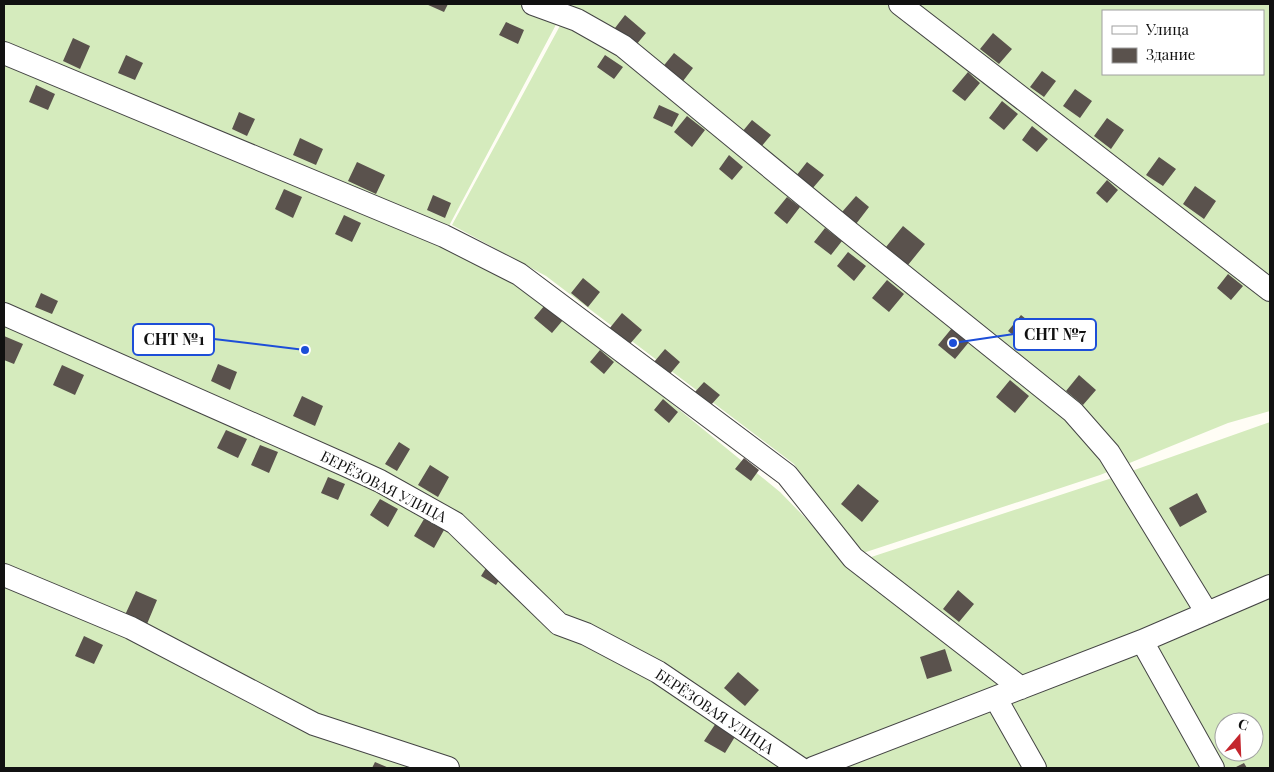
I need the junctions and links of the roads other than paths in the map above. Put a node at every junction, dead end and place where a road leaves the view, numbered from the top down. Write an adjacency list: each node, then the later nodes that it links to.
1 (533, 4): 8 (street)
2 (900, 4): 4 (street)
3 (4, 53): 10 (street)
4 (1270, 290)
5 (4, 314): 14 (street, БЕРЁЗОВАЯ УЛИЦА)
6 (4, 575): 13 (street)
7 (1270, 586): 8 (street)
8 (1207, 613): 9 (street)
9 (1142, 641): 10 (street); 17 (street)
10 (1021, 688): 11 (street)
11 (996, 699): 12 (street); 16 (street)
12 (850, 761): 15 (street)
13 (448, 768)
14 (800, 768)
15 (814, 768)
16 (1035, 768)
17 (1213, 768)

